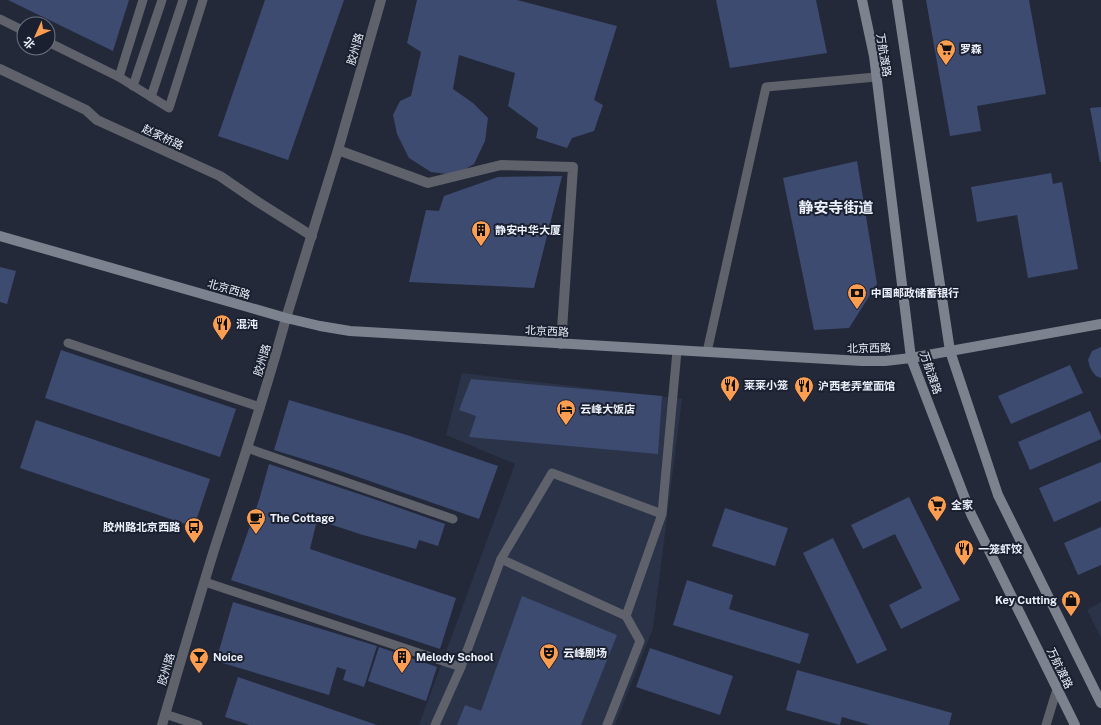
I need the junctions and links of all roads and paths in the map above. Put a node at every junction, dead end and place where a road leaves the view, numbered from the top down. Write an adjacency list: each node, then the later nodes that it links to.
1 (143, 0): 13 (lane)
2 (162, 0): 14 (lane)
3 (183, 0): 15 (lane)
4 (203, 0): 15 (lane)
5 (381, 0): 16 (street, 胶州路)
6 (862, 0): 12 (main road, 万航渡路)
7 (897, 0): 24 (main road, 万航渡路)
8 (0, 19): 9 (lane)
9 (16, 27)
10 (56, 46): 13 (lane)
11 (0, 69): 18 (street, 赵家桥路)
12 (876, 77): 25 (lane); 26 (main road, 万航渡路)
13 (119, 78): 14 (lane)
14 (133, 86): 15 (lane)
15 (151, 97)
16 (338, 150): 18 (street, 胶州路); 22 (street)
17 (0, 236): 19 (main road, 北京西路)
18 (312, 236): 19 (street, 胶州路)
19 (286, 318): 22 (main road, 北京西路); 27 (street, 胶州路)
20 (1101, 324): 24 (main road, 北京西路)
21 (68, 343): 27 (lane)
22 (561, 344): 23 (main road, 北京西路)
23 (677, 350): 25 (main road, 北京西路); 29 (lane)
24 (950, 351): 26 (main road, 北京西路); 36 (main road, 万航渡路)
25 (707, 352): 26 (main road, 北京西路)
26 (912, 358): 35 (main road, 万航渡路)
27 (260, 407): 28 (street, 胶州路)
28 (247, 448): 30 (lane); 32 (street, 胶州路)
29 (662, 514): 31 (lane); 33 (lane)
30 (453, 520)
31 (501, 560): 33 (lane); 34 (lane)
32 (205, 582): 34 (lane); 37 (street, 胶州路)
33 (626, 616): 41 (lane)
34 (461, 667): 40 (lane)
35 (1057, 689): 42 (lane); 43 (main road, 万航渡路)
36 (1101, 703)
37 (165, 714): 38 (street, 胶州路); 39 (lane)
38 (162, 725)
39 (198, 725)
40 (435, 725)
41 (607, 725)
42 (1046, 725)
43 (1075, 725)

